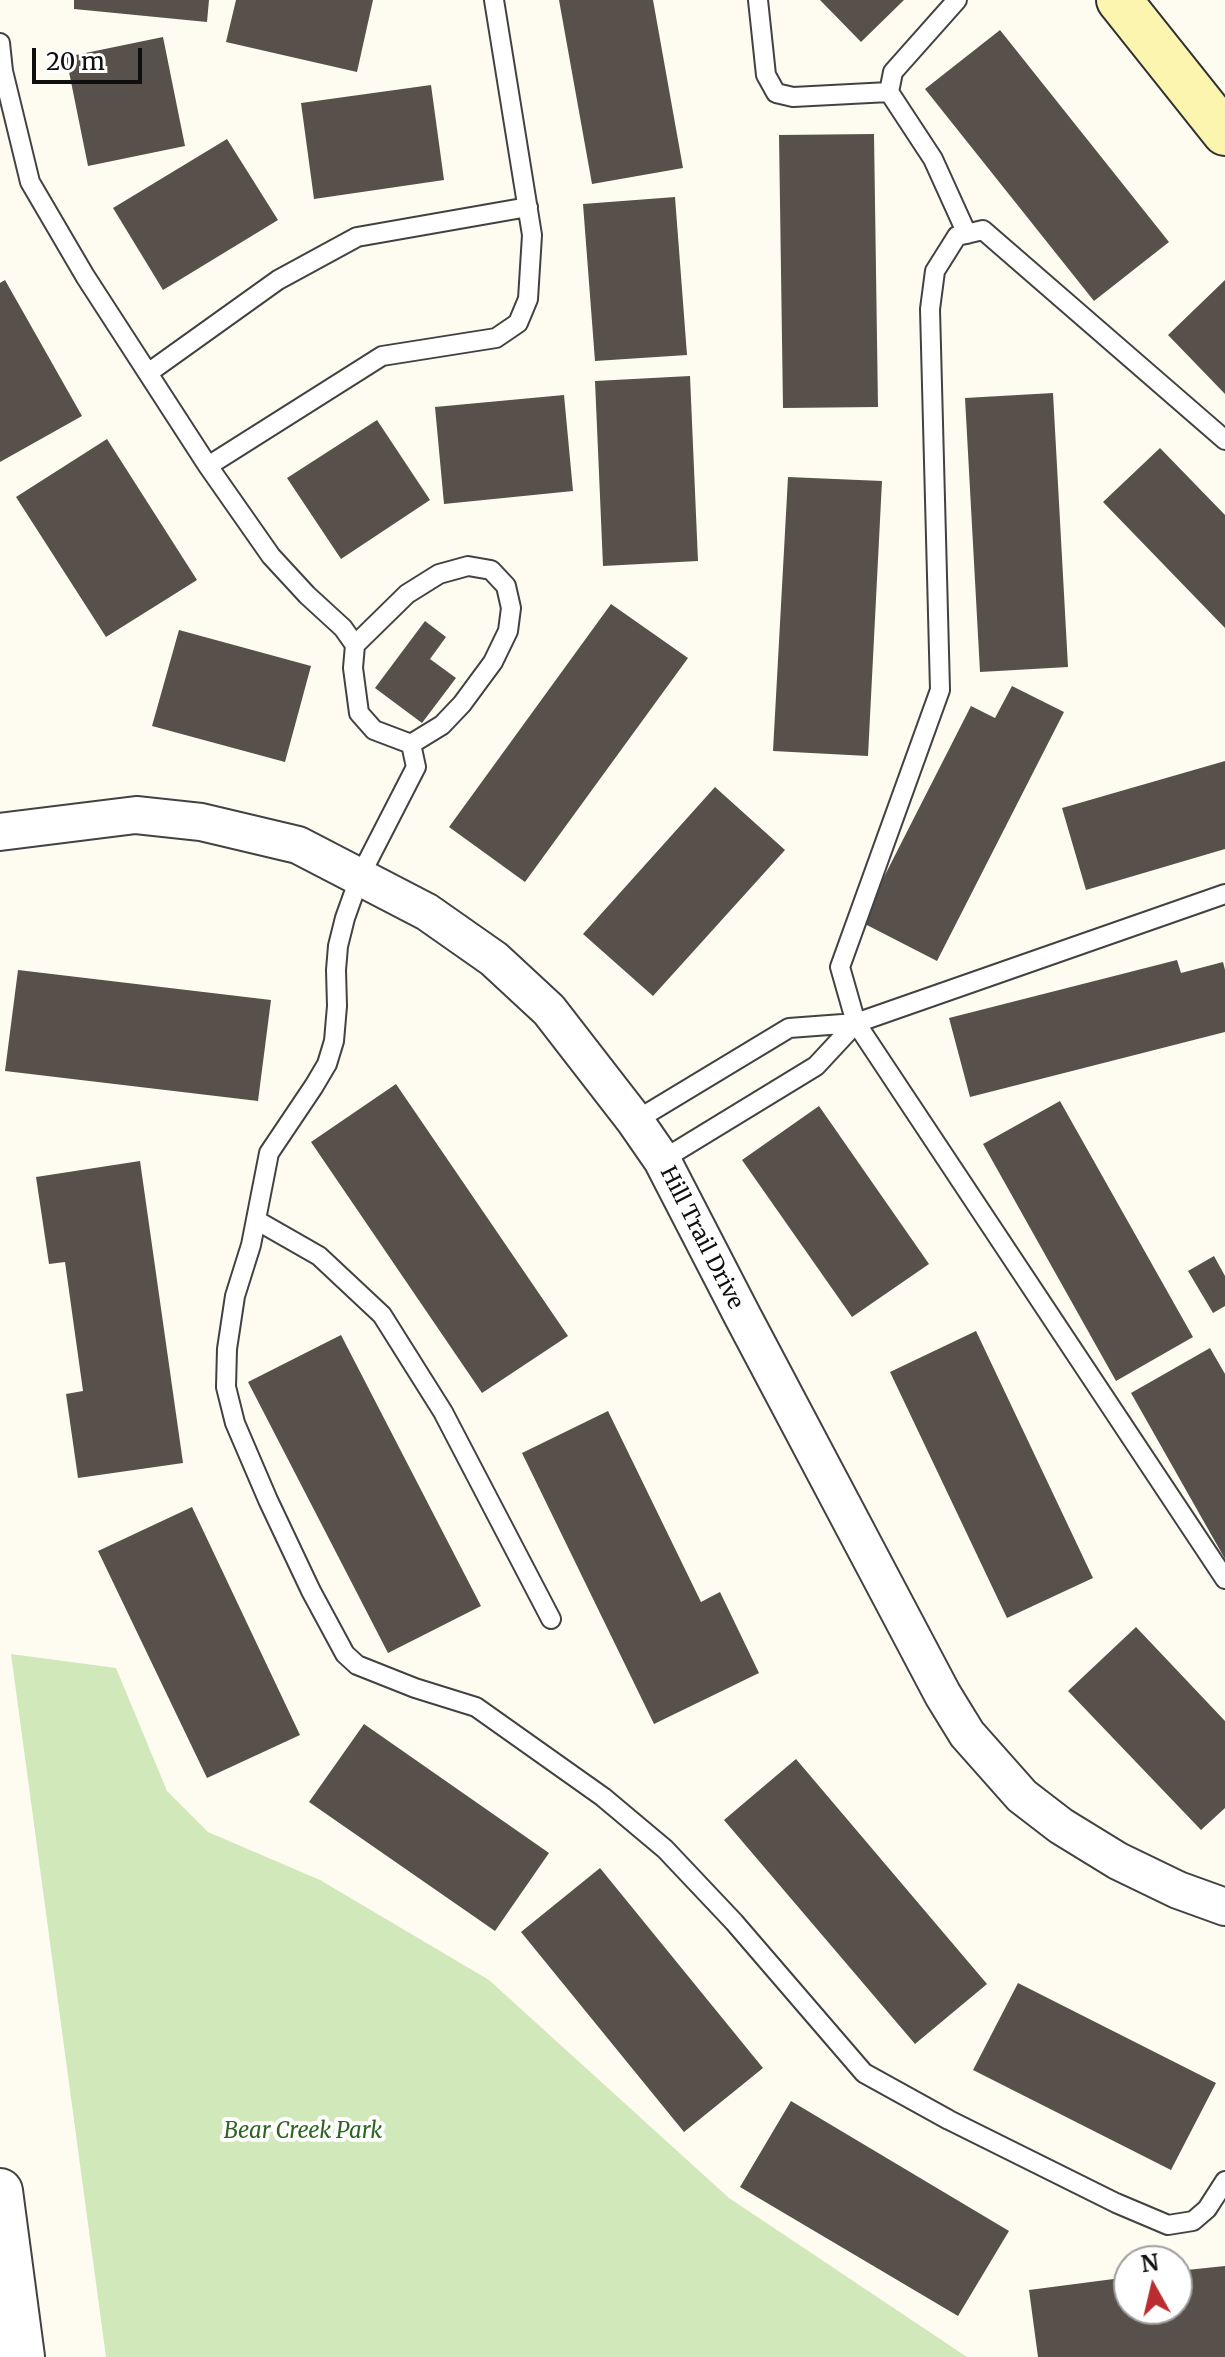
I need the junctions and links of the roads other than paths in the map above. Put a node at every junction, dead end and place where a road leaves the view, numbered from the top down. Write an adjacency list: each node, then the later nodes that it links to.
1 (494, 0): 9 (lane)
2 (758, 0): 7 (lane)
3 (957, 0): 7 (lane)
4 (1119, 0): 8 (main road)
5 (0, 43): 6 (lane)
6 (2, 71): 11 (lane)
7 (889, 92): 10 (lane)
8 (1225, 133)
9 (528, 207): 11 (lane); 13 (lane)
10 (967, 234): 12 (lane); 19 (lane)
11 (148, 373): 13 (lane)
12 (1225, 440)
13 (208, 466): 14 (lane)
14 (355, 645): 15 (lane); 15 (lane)
15 (411, 744): 17 (lane)
16 (0, 832): 17 (street, Hill Trail Drive)
17 (360, 876): 20 (street, Hill Trail Drive); 22 (lane)
18 (1225, 894): 19 (lane)
19 (856, 1023): 20 (lane); 21 (lane); 23 (lane)
20 (635, 1121): 21 (street, Hill Trail Drive)
21 (662, 1160): 25 (street, Hill Trail Drive)
22 (256, 1220): 24 (lane); 26 (lane)
23 (1225, 1579)
24 (551, 1619)
25 (1225, 1907)
26 (1225, 2181)
27 (0, 2191): 28 (street)
28 (22, 2357)

